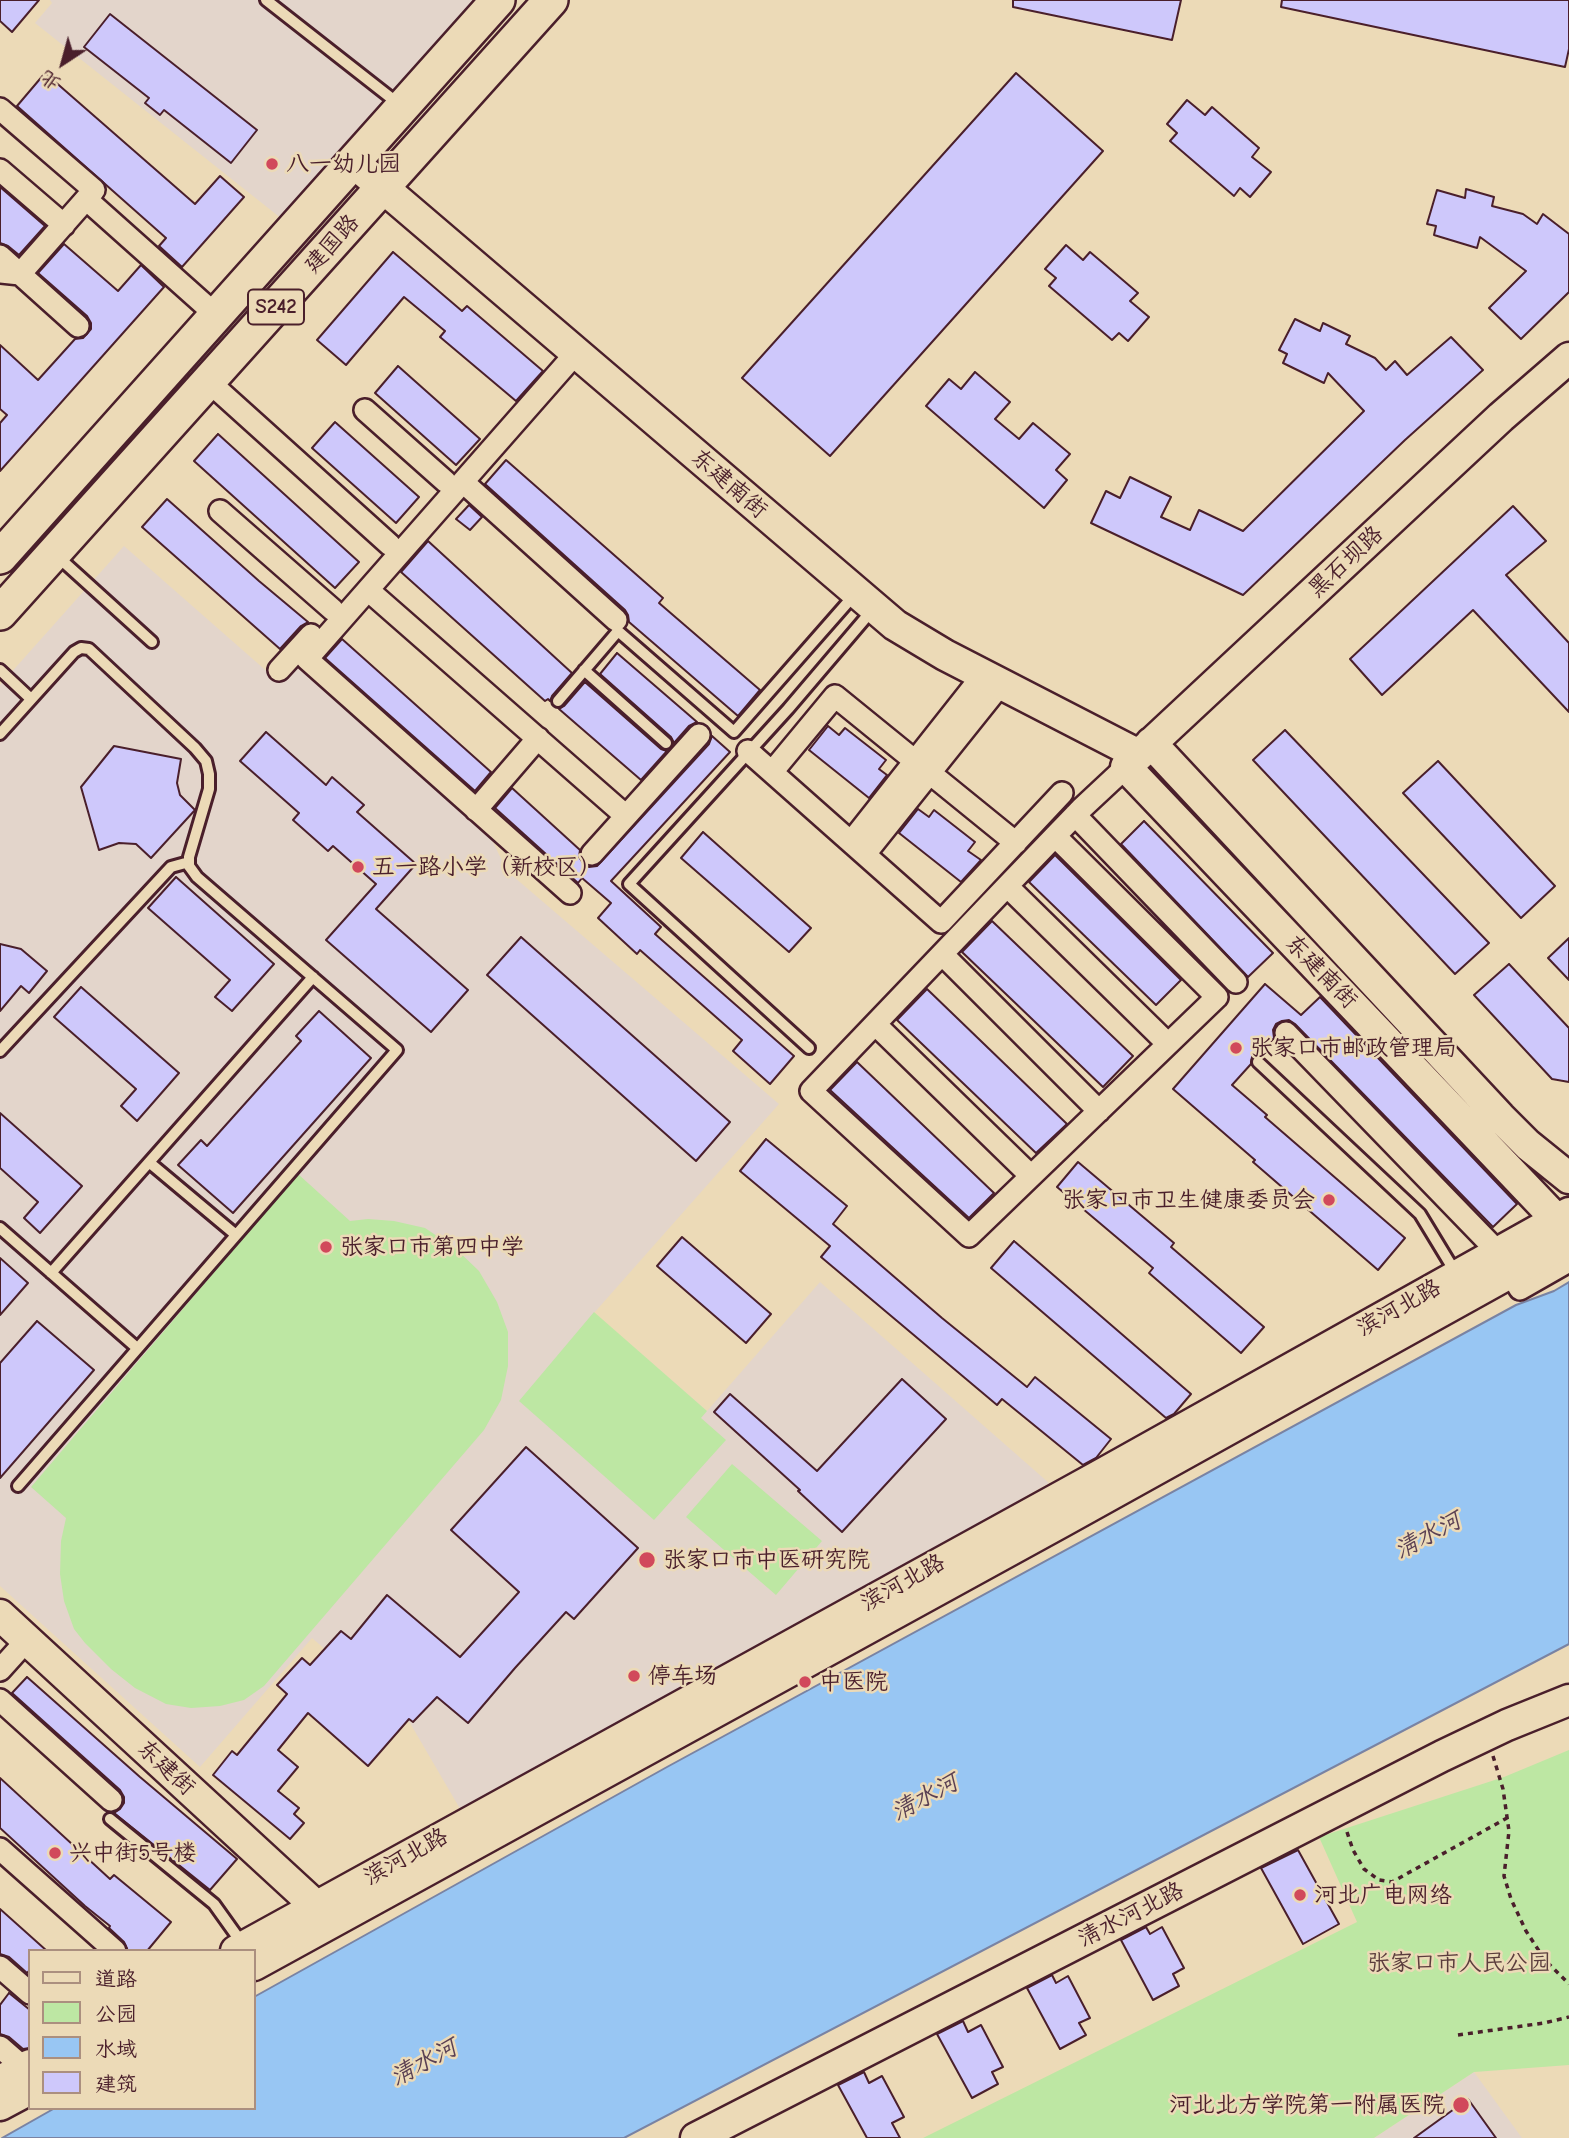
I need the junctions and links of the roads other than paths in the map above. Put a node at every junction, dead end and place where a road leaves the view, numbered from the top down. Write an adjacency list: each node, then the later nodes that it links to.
1 (498, 0): 4 (main road, 建国路 / S242)
2 (551, 0): 8 (main road, 建国路 / S242)
3 (274, 2): 4 (lane)
4 (402, 107): 6 (main road, 建国路 / S242)
5 (0, 109): 9 (street)
6 (353, 162): 8 (street, 东建南街); 13 (main road, 建国路 / S242)
7 (0, 170): 10 (street)
8 (383, 187): 15 (street, 东建南街); 17 (main road, 建国路 / S242)
9 (86, 199): 10 (street); 13 (street)
10 (64, 225): 12 (street)
11 (0, 256): 12 (street)
12 (10, 273): 14 (street)
13 (216, 315): 24 (main road, 建国路 / S242)
14 (78, 326)
15 (576, 353): 20 (street); 26 (street, 东建南街)
16 (1569, 358): 42 (street, 黑石坝路)
17 (208, 381): 22 (street); 23 (main road, 建国路 / S242)
18 (512, 408): 20 (street)
19 (365, 410): 20 (street)
20 (454, 482): 22 (street); 25 (street); 29 (street)
21 (220, 511): 27 (street)
22 (390, 545): 27 (street)
23 (54, 553): 28 (main road, 建国路 / S242); 30 (lane)
24 (0, 557)
25 (368, 590): 39 (street); 46 (street)
26 (865, 600): 33 (lane); 34 (street, 东建南街); 41 (lane)
27 (332, 610): 32 (street)
28 (0, 613)
29 (616, 620)
30 (152, 642)
31 (0, 670): 35 (lane)
32 (279, 670)
33 (584, 670): 36 (lane); 40 (lane)
34 (992, 679): 42 (street, 东建南街); 43 (street)
35 (31, 699): 37 (lane); 53 (lane)
36 (558, 701)
37 (0, 734)
38 (699, 735): 48 (street)
39 (538, 738): 46 (street); 48 (street)
40 (666, 743)
41 (748, 751): 44 (street); 62 (lane)
42 (1139, 755): 47 (street); 68 (street, 东建南街); 70 (street, 东建南街)
43 (923, 767): 44 (street); 50 (street); 51 (street)
44 (772, 772): 51 (street)
45 (1062, 793): 50 (street)
46 (476, 810): 55 (street)
47 (1075, 815): 49 (street); 58 (street)
48 (626, 816): 52 (street)
49 (1055, 836): 54 (street); 61 (street)
50 (1016, 843): 51 (street)
51 (858, 848)
52 (592, 854)
53 (189, 862): 57 (lane); 63 (lane)
54 (1007, 887): 56 (street); 61 (street)
55 (569, 893)
56 (942, 954): 59 (street); 65 (street)
57 (313, 977): 66 (lane); 71 (lane)
58 (1236, 982)
59 (875, 1024): 67 (street); 67 (street)
60 (1286, 1033): 73 (street)
61 (1168, 1044): 65 (street)
62 (809, 1048)
63 (0, 1051)
64 (1258, 1062): 75 (lane)
65 (1099, 1111): 67 (street)
66 (150, 1163): 71 (lane); 74 (lane)
67 (1031, 1176)
68 (1569, 1178)
69 (0, 1228): 74 (lane)
70 (1566, 1228): 73 (street, 滨河北路)
71 (236, 1235): 76 (lane)
72 (1569, 1261): 73 (street)
73 (1510, 1271): 75 (street, 滨河北路)
74 (51, 1273): 76 (lane)
75 (1463, 1285): 85 (street, 滨河北路)
76 (137, 1348): 77 (lane)
77 (18, 1486)
78 (0, 1615): 79 (street, 东建街)
79 (27, 1640): 80 (street); 85 (street, 东建街)
80 (0, 1670)
81 (0, 1700): 83 (street)
82 (1569, 1700): 94 (street, 清水河北路)
83 (110, 1810): 87 (lane)
84 (0, 1849): 86 (street)
85 (323, 1915): 88 (street, 滨河北路)
86 (113, 1949)
87 (244, 1949)
88 (256, 1952)
89 (0, 1966): 90 (street)
90 (28, 1991)
91 (0, 2047): 92 (street)
92 (23, 2077): 93 (street)
93 (0, 2105)
94 (696, 2138)

